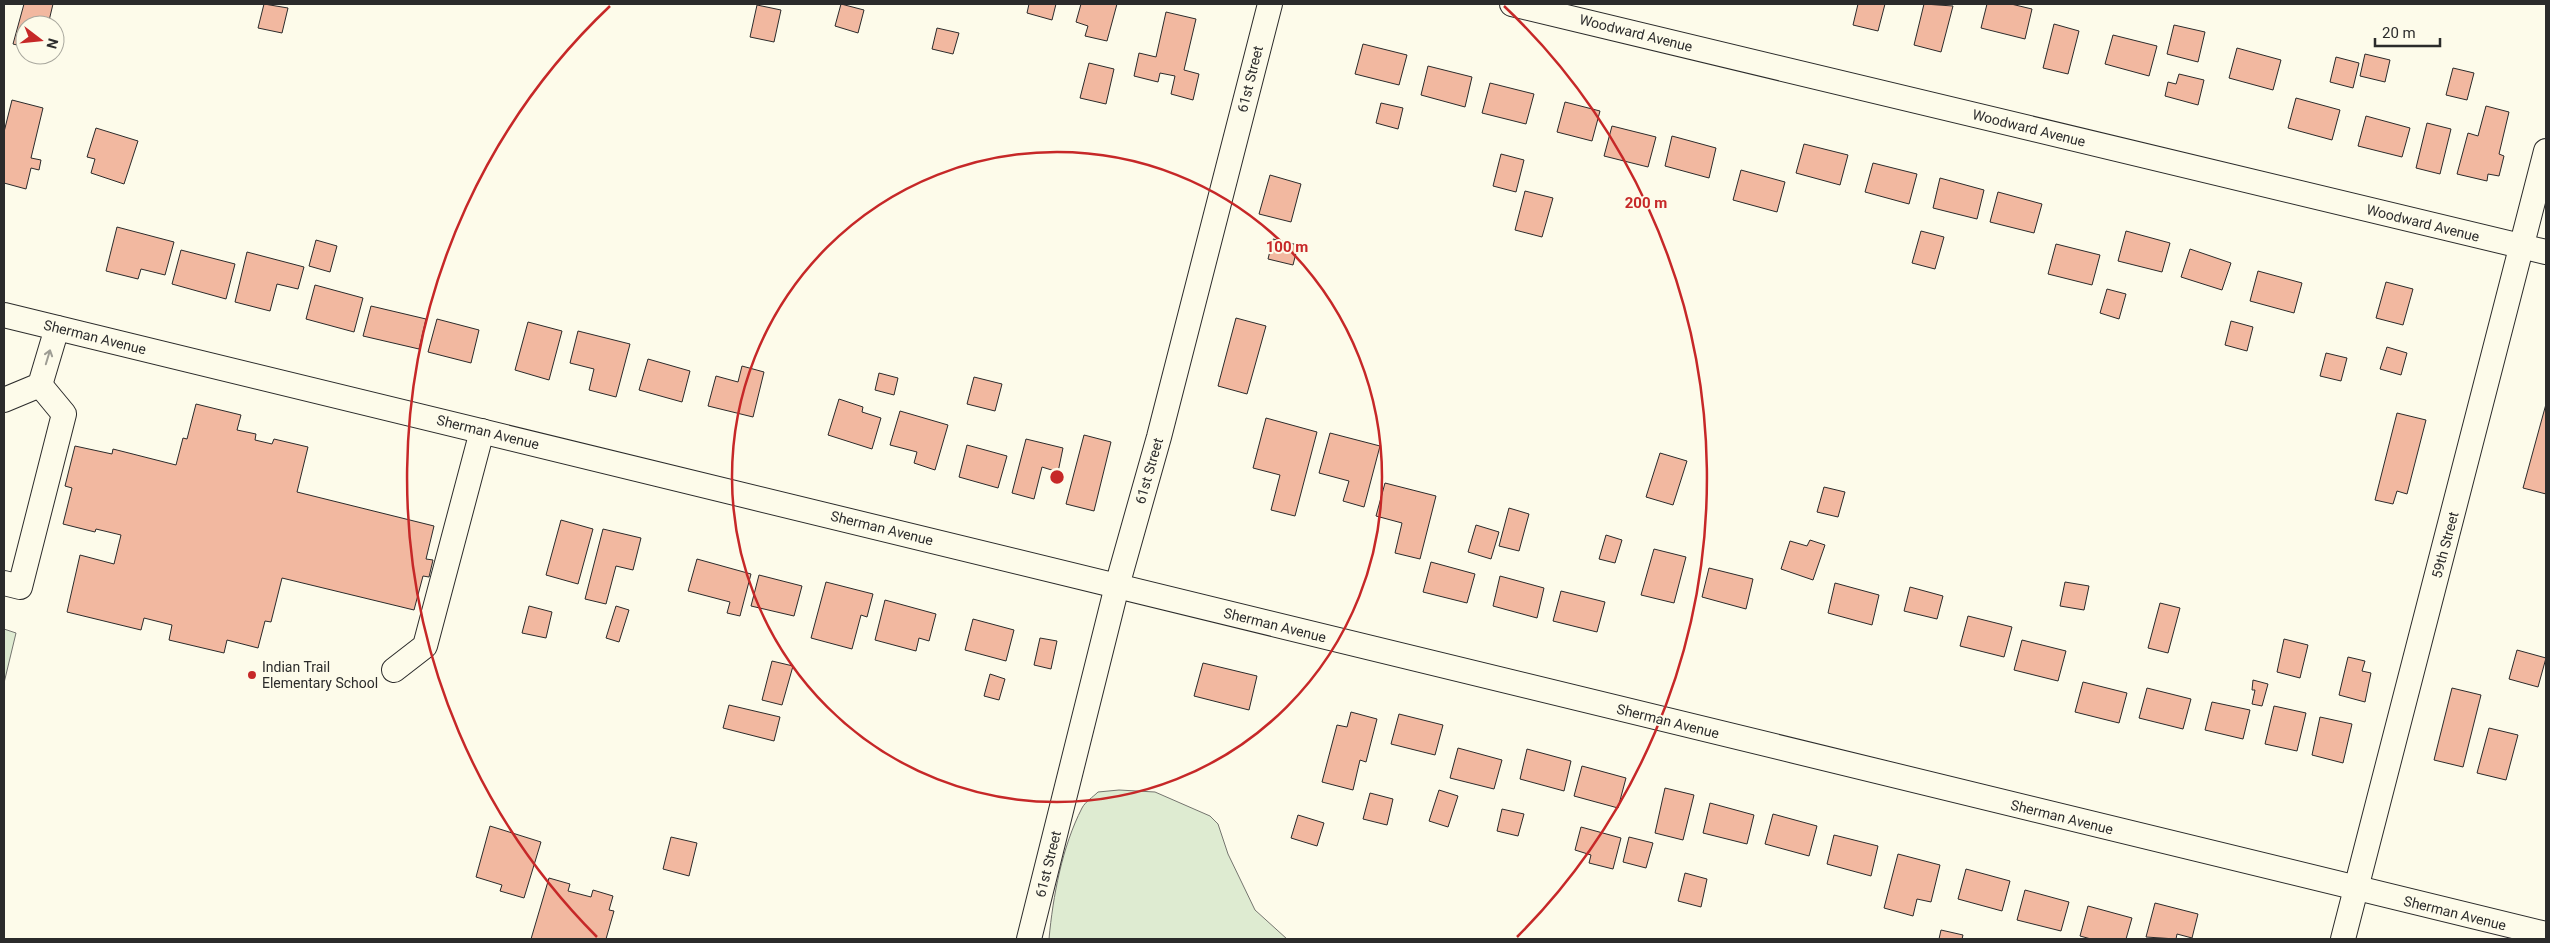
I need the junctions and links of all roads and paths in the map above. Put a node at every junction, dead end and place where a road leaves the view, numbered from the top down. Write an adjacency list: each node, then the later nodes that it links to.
1 (1270, 4): 12 (street, 61st Street)
2 (1512, 4): 4 (street, Woodward Avenue)
3 (2546, 152): 4 (street, 59th Street)
4 (2522, 246): 5 (street, Woodward Avenue); 14 (street, 59th Street)
5 (2546, 252)
6 (4, 315): 7 (street, Sherman Avenue)
7 (57, 328): 8 (street, one-way to 7); 10 (street, Sherman Avenue)
8 (40, 385): 9 (street); 11 (street)
9 (4, 401)
10 (482, 431): 12 (street, Sherman Avenue); 13 (street)
11 (4, 583)
12 (1117, 586): 14 (street, Sherman Avenue); 16 (street, 61st Street)
13 (394, 670)
14 (2356, 889): 15 (street, Sherman Avenue); 17 (street, 59th Street)
15 (2546, 934)
16 (1029, 939)
17 (2343, 939)

